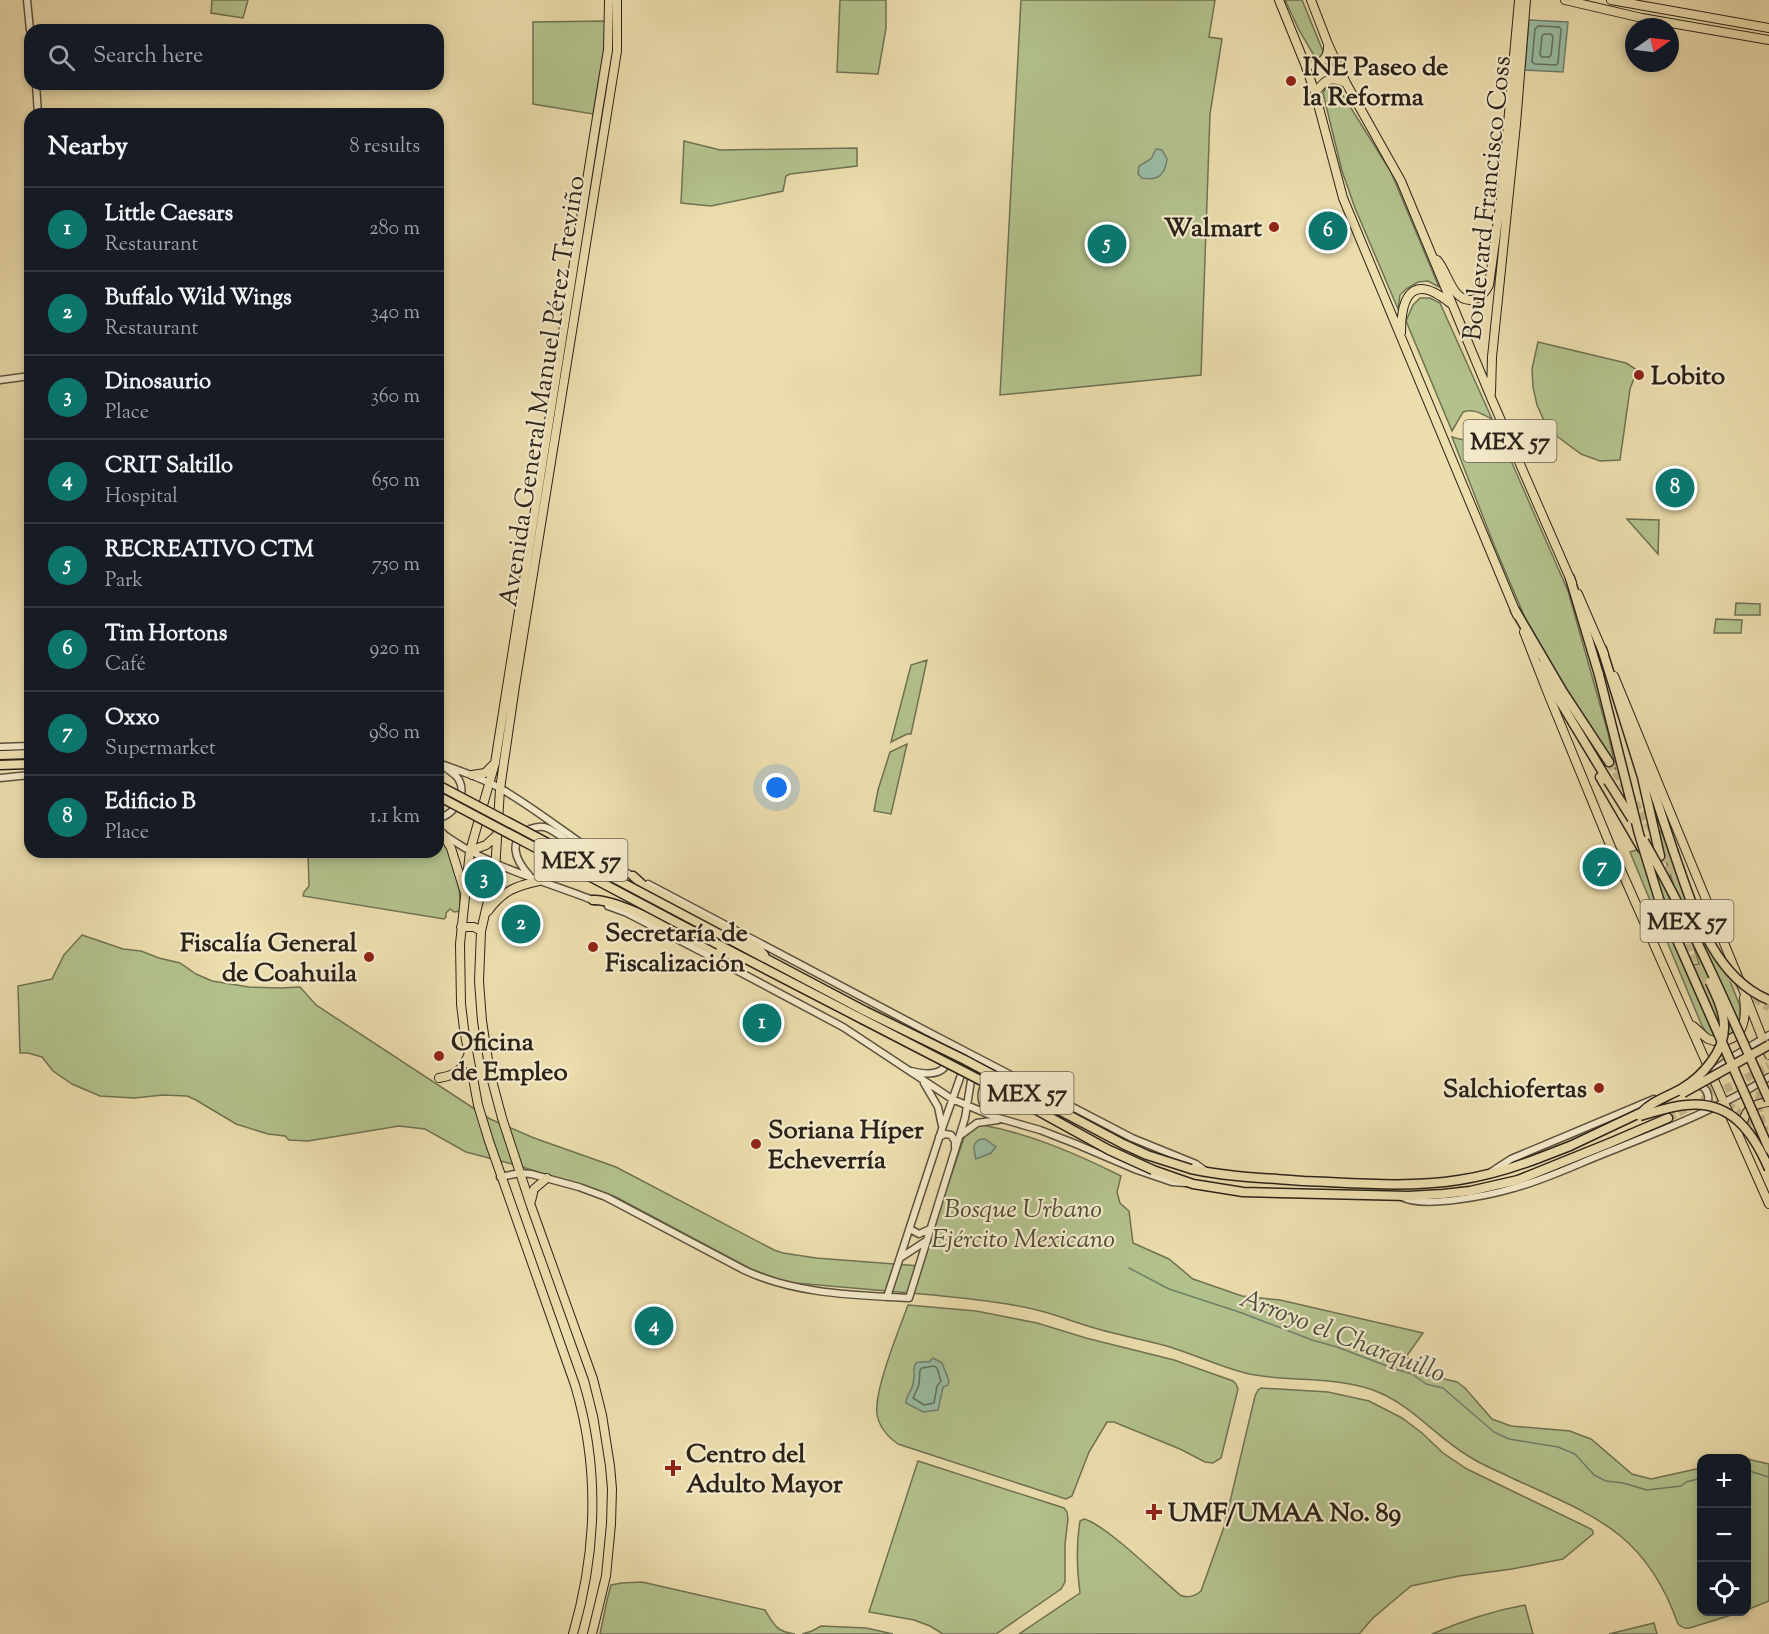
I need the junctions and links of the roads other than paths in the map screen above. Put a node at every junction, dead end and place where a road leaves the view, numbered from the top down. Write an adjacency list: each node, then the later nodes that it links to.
1 (609, 0): 36 (main road, Avenida General Manuel Pérez Treviño)
2 (617, 0): 46 (main road, Avenida General Manuel Pérez Treviño)
3 (1279, 0): 14 (main road)
4 (1311, 0): 13 (main road)
5 (1519, 0): 19 (main road, Boulevard Francisco Coss)
6 (1526, 0): 24 (main road, Boulevard Francisco Coss)
7 (1565, 0): 12 (main road)
8 (1611, 0): 11 (main road)
9 (27, 2): 10 (street)
10 (29, 24)
11 (1769, 28)
12 (1769, 40)
13 (1328, 44): 14 (main road); 15 (main road)
14 (1305, 64): 17 (main road)
15 (1346, 83): 17 (main road); 19 (main road)
16 (36, 90): 18 (street)
17 (1315, 93): 21 (main road)
18 (38, 108)
19 (1433, 257): 20 (main road)
20 (1451, 304): 21 (main road); 24 (main road, MEX 57)
21 (1401, 338): 26 (main road, MEX 57)
22 (24, 377): 23 (street)
23 (0, 380)
24 (1492, 400): 25 (main road, MEX 57)
25 (1570, 578): 27 (main road); 95 (highway, MEX 57, bridge)
26 (1515, 610): 28 (main road, MEX 57); 35 (highway)
27 (1602, 649): 29 (main road); 54 (highway)
28 (1538, 665): 34 (highway, MEX 57); 68 (main road)
29 (1625, 704): 65 (main road); 66 (highway, bridge)
30 (24, 746): 31 (street)
31 (0, 747)
32 (24, 754): 33 (highway)
33 (0, 755)
34 (1593, 757): 83 (highway, MEX 57, bridge); 86 (highway, bridge)
35 (1610, 762)
36 (495, 763): 41 (main road); 44 (main road, Avenida General Manuel Pérez Treviño)
37 (24, 764): 38 (highway)
38 (0, 765)
39 (444, 765): 41 (street)
40 (444, 767): 48 (street)
41 (472, 775): 44 (street)
42 (24, 776): 43 (street)
43 (0, 778)
44 (490, 783): 46 (street); 53 (main road, Avenida General Manuel Pérez Treviño)
45 (444, 788): 64 (highway, MEX 57, bridge)
46 (500, 789): 49 (main road, Avenida General Manuel Pérez Treviño); 52 (street)
47 (444, 799): 63 (highway, MEX 57, bridge)
48 (444, 816)
49 (497, 834): 53 (main road); 55 (main road, Avenida General Manuel Pérez Treviño)
50 (444, 835): 53 (street)
51 (444, 838): 58 (main road)
52 (578, 842): 56 (street); 57 (street)
53 (470, 851): 55 (street); 58 (main road, Avenida General Manuel Pérez Treviño)
54 (1660, 856)
55 (496, 864): 57 (street); 60 (main road, Avenida General Manuel Pérez Treviño)
56 (633, 876): 64 (highway); 69 (street)
57 (535, 879): 59 (street); 60 (main road)
58 (465, 897): 61 (main road, Avenida General Manuel Pérez Treviño)
59 (593, 900): 63 (highway); 74 (street)
60 (483, 917): 62 (main road, Avenida General Manuel Pérez Treviño)
61 (461, 927): 62 (main road); 73 (main road, Avenida General Manuel Pérez Treviño)
62 (481, 931): 98 (main road, Avenida General Manuel Pérez Treviño)
63 (734, 953): 67 (highway, MEX 57)
64 (766, 958): 67 (highway, MEX 57)
65 (1743, 989): 68 (main road); 70 (main road)
66 (1769, 1000)
67 (863, 1015): 99 (highway, MEX 57, bridge); 103 (highway, MEX 57, bridge)
68 (1689, 1023): 75 (main road)
69 (932, 1034): 71 (street); 74 (street)
70 (1767, 1040): 72 (main road); 75 (street); 86 (highway, MEX 57, bridge)
71 (972, 1054): 79 (street); 81 (street); 84 (street)
72 (1769, 1055)
73 (468, 1056): 77 (main road); 101 (main road, Avenida General Manuel Pérez Treviño)
74 (907, 1070): 78 (street)
75 (1711, 1073): 80 (street); 82 (main road)
76 (1769, 1077): 82 (street)
77 (439, 1078)
78 (922, 1081): 81 (street); 91 (street)
79 (1026, 1082): 87 (street); 99 (street)
80 (1690, 1084): 85 (street); 100 (street)
81 (952, 1099): 84 (street); 91 (street)
82 (1724, 1101): 85 (street); 96 (main road)
83 (1769, 1101): 96 (main road)
84 (967, 1105): 87 (street); 93 (street)
85 (1703, 1112): 104 (street)
86 (1641, 1113): 90 (highway, MEX 57, bridge)
87 (995, 1117): 89 (street)
88 (1668, 1118): 104 (highway, MEX 57)
89 (1004, 1120): 93 (street); 103 (street)
90 (1628, 1120): 97 (highway, bridge); 100 (highway, MEX 57, bridge)
91 (943, 1126): 92 (street)
92 (939, 1137): 94 (street); 107 (street)
93 (959, 1137): 94 (street)
94 (955, 1148): 108 (street)
95 (1769, 1149)
96 (1746, 1150): 105 (main road)
97 (1769, 1169)
98 (520, 1173): 101 (street); 102 (street); 106 (main road, Avenida General Manuel Pérez Treviño)
99 (1210, 1173): 100 (highway, MEX 57)
100 (1488, 1174)
101 (500, 1177): 112 (main road, Avenida General Manuel Pérez Treviño)
102 (547, 1178): 106 (main road); 111 (street)
103 (1193, 1184): 104 (highway, MEX 57)
104 (1399, 1196)
105 (1769, 1204)
106 (531, 1206): 113 (main road, Avenida General Manuel Pérez Treviño)
107 (910, 1229): 108 (street); 110 (street)
108 (930, 1229): 109 (street)
109 (926, 1241): 110 (street); 111 (street)
110 (899, 1258): 111 (street)
111 (887, 1297)
112 (573, 1634)
113 (592, 1634)

